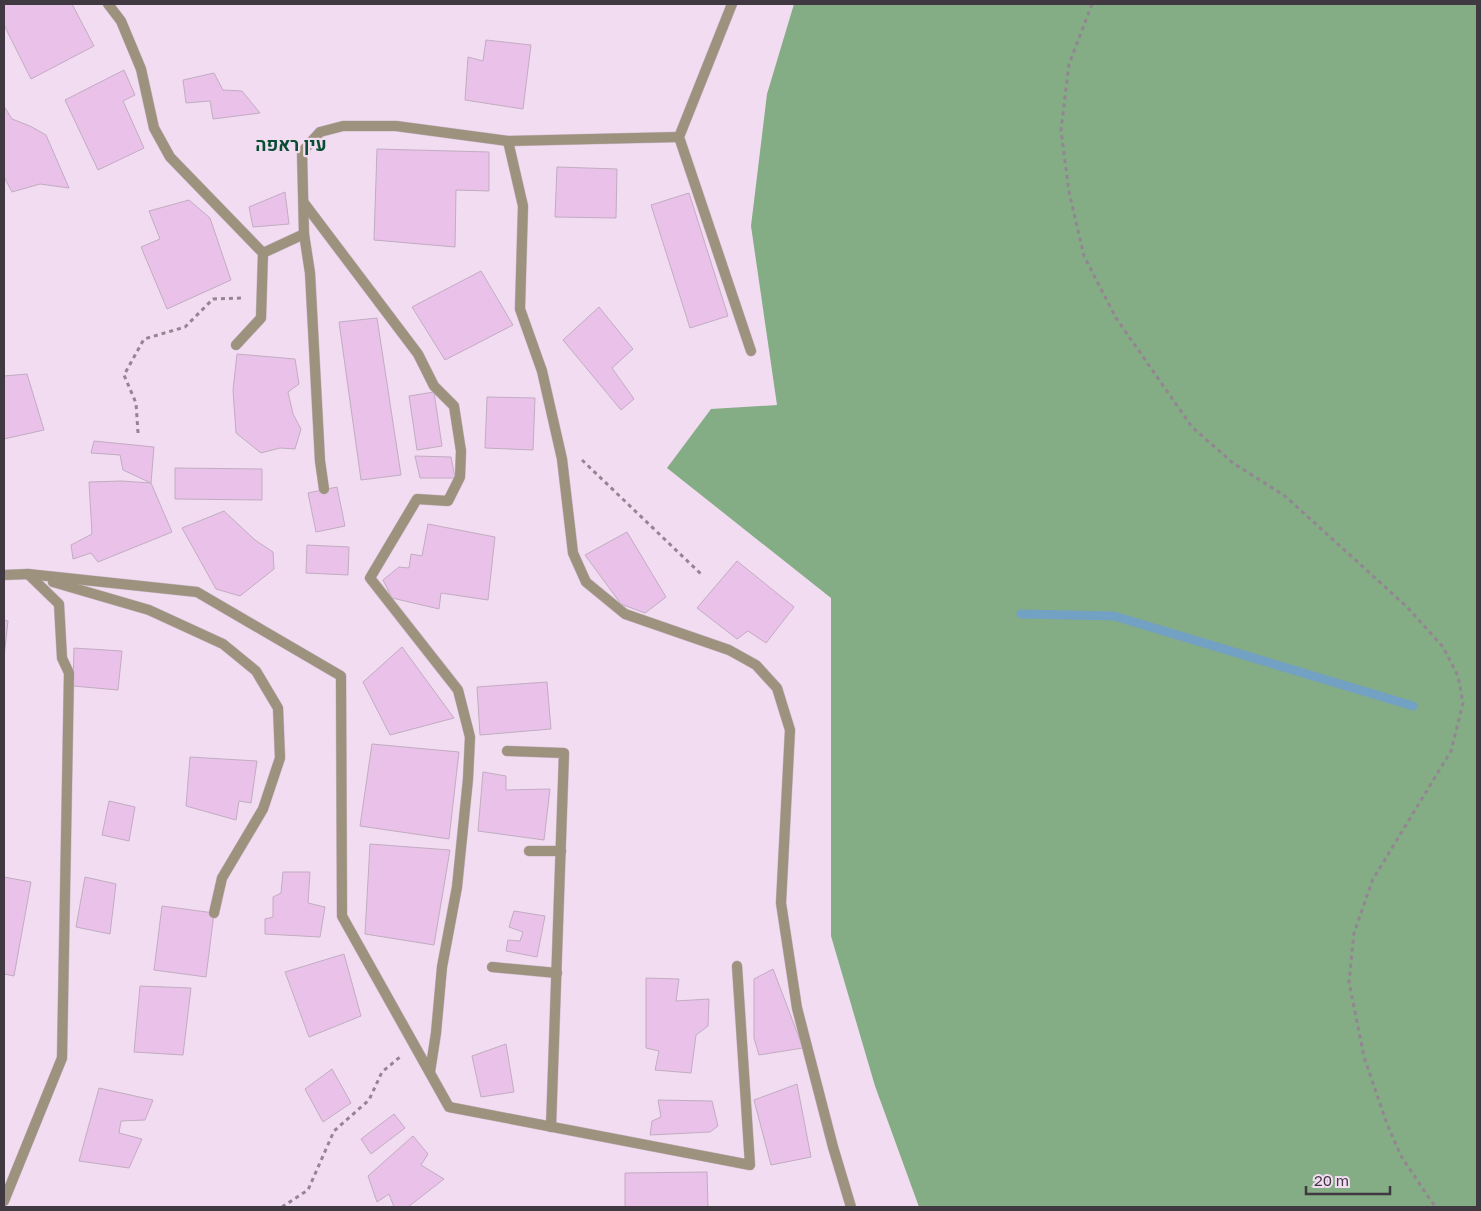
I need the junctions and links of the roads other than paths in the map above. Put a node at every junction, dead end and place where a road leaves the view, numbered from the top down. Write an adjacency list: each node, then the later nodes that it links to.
1 (108, 4): 7 (street)
2 (732, 4): 3 (street)
3 (679, 138): 4 (street); 9 (street)
4 (508, 141): 5 (street); 23 (street)
5 (304, 203): 6 (street); 20 (street)
6 (304, 234): 7 (street); 10 (street)
7 (263, 253): 8 (street)
8 (236, 345)
9 (751, 351)
10 (324, 489)
11 (28, 574): 12 (street); 16 (street); 20 (street); 22 (street)
12 (4, 575)
13 (507, 751): 15 (street)
14 (528, 851): 15 (street)
15 (561, 851): 19 (street)
16 (214, 913)
17 (737, 966): 21 (street)
18 (492, 967): 19 (street)
19 (557, 973): 21 (street)
20 (430, 1072): 21 (street)
21 (551, 1127)
22 (4, 1201)
23 (851, 1207)

